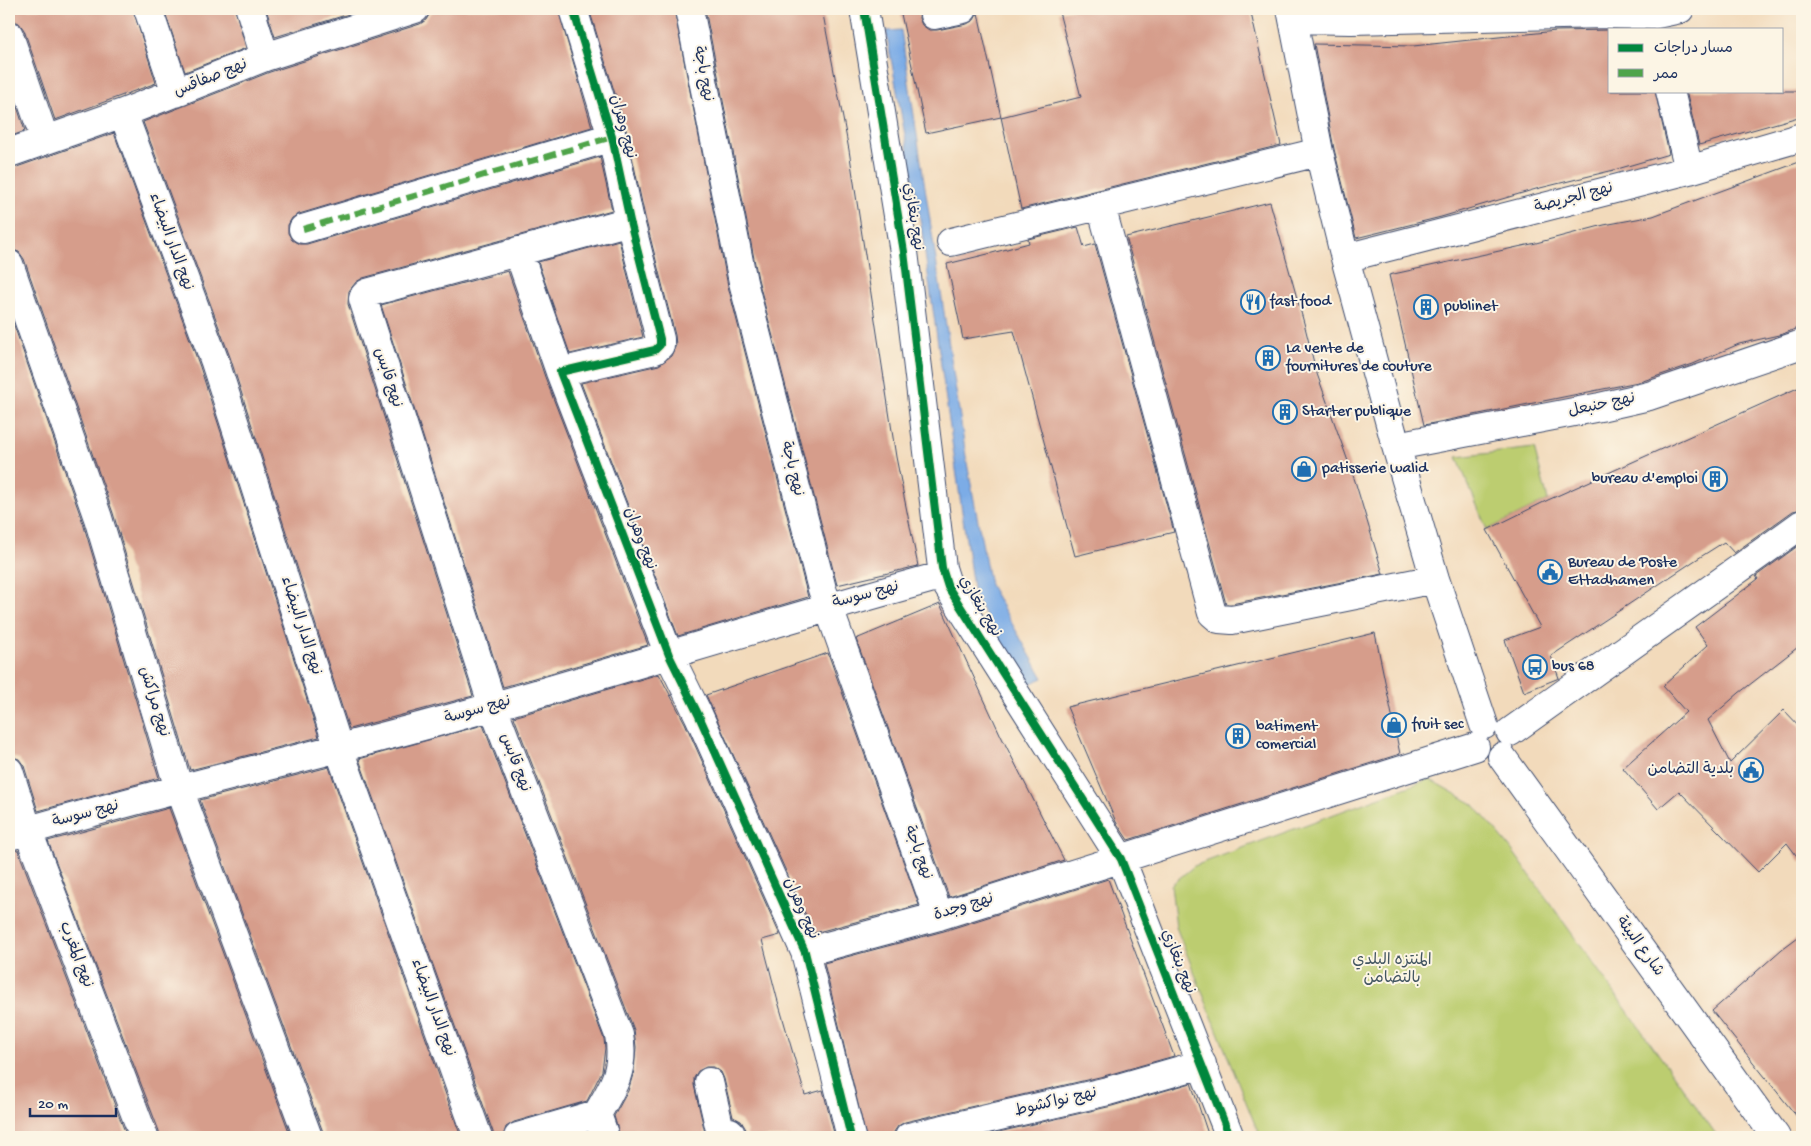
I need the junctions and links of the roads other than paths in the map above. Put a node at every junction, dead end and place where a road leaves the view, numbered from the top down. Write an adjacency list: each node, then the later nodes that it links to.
1 (148, 9): 16 (street)
2 (250, 9): 14 (street)
3 (573, 9): 18 (street, نهج وهران)
4 (689, 9): 37 (street, نهج باجة)
5 (864, 9): 35 (street, نهج بنغازي)
6 (963, 9): 11 (street)
7 (1680, 9): 12 (street)
8 (408, 10): 14 (street, نهج صفاقس)
9 (1293, 14): 10 (street); 21 (street)
10 (1354, 14): 12 (street)
11 (934, 15)
12 (1654, 22)
13 (9, 34): 20 (street)
14 (265, 57): 16 (street, نهج صفاقس)
15 (1670, 92): 23 (street)
16 (176, 93): 17 (street, نهج صفاقس)
17 (123, 113): 20 (street, نهج صفاقس); 42 (street, نهج الدار البيضاء)
18 (612, 137): 25 (street, نهج وهران); 26 (street)
19 (1802, 137): 23 (street, نهج الجريصة)
20 (44, 140): 22 (street, نهج صفاقس)
21 (1318, 152): 24 (street); 29 (street)
22 (9, 153)
23 (1689, 170): 29 (street, نهج الجريصة)
24 (1101, 206): 27 (street); 36 (street)
25 (630, 221): 28 (street); 32 (street, نهج وهران)
26 (303, 229)
27 (951, 242)
28 (518, 252): 32 (street); 39 (street, نهج قابس)
29 (1345, 258): 33 (street)
30 (9, 264): 44 (street, نهج مراكش)
31 (1802, 344): 33 (street, نهج حنبعل)
32 (560, 372): 38 (street, نهج وهران)
33 (1396, 446): 36 (street)
34 (1802, 524): 41 (street)
35 (944, 576): 37 (street, نهج سوسة); 46 (street, نهج بنغازي)
36 (1435, 579): 40 (street)
37 (828, 607): 38 (street, نهج سوسة); 47 (street, نهج باجة)
38 (669, 655): 39 (street, نهج سوسة); 48 (street, نهج وهران)
39 (493, 707): 42 (street, نهج سوسة); 51 (street, نهج قابس)
40 (1479, 736): 41 (street); 46 (street, نهج وجدة)
41 (1506, 745): 60 (street, شارع البيئة)
42 (339, 749): 44 (street, نهج سوسة); 54 (street, نهج الدار البيضاء)
43 (9, 771): 45 (street, نهج المغرب)
44 (179, 789): 45 (street, نهج سوسة); 53 (street, نهج مراكش)
45 (18, 834): 52 (street, نهج المغرب)
46 (1121, 859): 47 (street, نهج وجدة); 49 (street, نهج بنغازي)
47 (939, 916): 48 (street, نهج وجدة)
48 (805, 952): 57 (street, نهج وهران)
49 (1202, 1064): 58 (street, نهج نواكشوط); 59 (street, نهج بنغازي)
50 (709, 1082): 56 (street)
51 (601, 1126): 55 (street)
52 (144, 1137)
53 (308, 1137)
54 (478, 1137)
55 (518, 1137)
56 (732, 1137)
57 (851, 1137)
58 (909, 1137)
59 (1230, 1137)
60 (1776, 1137)

